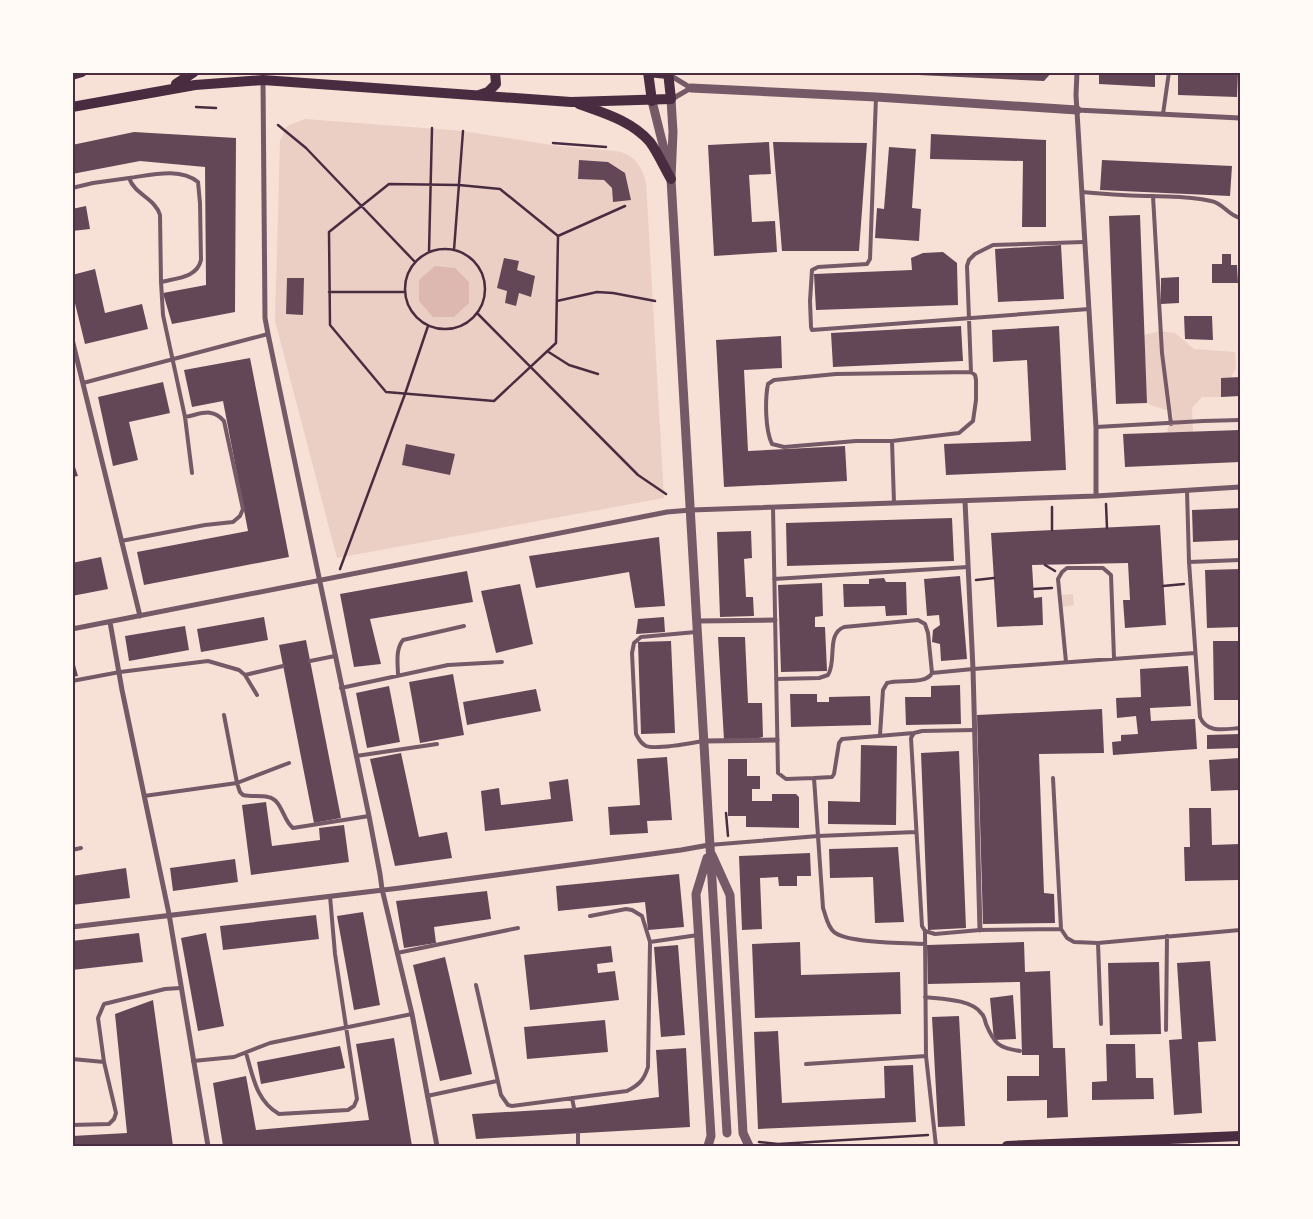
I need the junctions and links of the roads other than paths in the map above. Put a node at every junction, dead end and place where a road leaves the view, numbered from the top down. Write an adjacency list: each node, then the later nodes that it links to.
1 (82, 72): 9 (main road)
2 (194, 72): 11 (main road)
3 (247, 72): 10 (main road)
4 (495, 72): 13 (main road)
5 (1077, 72): 19 (street)
6 (1169, 72): 20 (lane)
7 (648, 73): 8 (main road); 16 (main road)
8 (668, 73): 12 (street); 15 (main road)
9 (72, 75)
10 (266, 76): 11 (main road); 13 (main road); 32 (street)
11 (169, 88): 18 (main road)
12 (691, 88): 14 (street); 15 (street)
13 (476, 96): 17 (main road)
14 (876, 97): 19 (street); 31 (lane)
15 (671, 99): 16 (main road); 23 (street)
16 (652, 100): 17 (main road); 23 (street)
17 (571, 102): 23 (main road)
18 (72, 107)
19 (1077, 110): 20 (street); 25 (street)
20 (1163, 114): 21 (street)
21 (1240, 118)
22 (129, 178): 24 (lane); 29 (lane); 29 (lane)
23 (671, 178): 49 (street)
24 (72, 188)
25 (1082, 192): 26 (lane); 28 (street)
26 (1153, 196): 27 (lane); 39 (lane)
27 (1240, 218)
28 (1084, 242): 30 (street); 31 (lane)
29 (160, 282): 34 (lane)
30 (1089, 310): 31 (lane); 40 (street)
31 (969, 319): 35 (lane)
32 (268, 334): 34 (lane); 55 (street)
33 (72, 339): 36 (street)
34 (174, 360): 36 (lane); 37 (lane)
35 (971, 372): 41 (lane); 41 (lane)
36 (83, 383): 50 (street)
37 (184, 417): 42 (lane); 50 (lane)
38 (1240, 420): 39 (lane)
39 (1171, 424): 40 (lane)
40 (1096, 428): 45 (street)
41 (892, 441): 47 (lane)
42 (192, 474)
43 (1240, 487): 44 (street)
44 (1187, 490): 45 (street); 52 (lane)
45 (1096, 496): 46 (street)
46 (965, 501): 47 (street); 53 (street)
47 (894, 503): 48 (street)
48 (773, 507): 49 (street); 54 (lane)
49 (691, 510): 55 (street); 58 (street)
50 (121, 541): 56 (street)
51 (1240, 560): 52 (lane)
52 (1189, 562): 63 (lane)
53 (968, 567): 54 (lane); 70 (street)
54 (774, 579): 57 (lane)
55 (320, 580): 56 (street); 64 (street)
56 (140, 616): 59 (street)
57 (775, 620): 58 (street); 75 (lane)
58 (698, 621): 62 (street)
59 (110, 622): 61 (street); 71 (street)
60 (464, 626): 74 (lane)
61 (72, 629)
62 (698, 632): 85 (street); 85 (lane)
63 (1195, 653): 65 (lane); 80 (lane)
64 (335, 656): 66 (lane); 77 (street)
65 (1114, 658): 68 (lane); 68 (lane)
66 (310, 661)
67 (502, 662): 74 (lane)
68 (1066, 662): 70 (lane)
69 (283, 666): 73 (lane)
70 (973, 669): 72 (lane); 81 (street)
71 (120, 672): 73 (lane); 76 (lane); 92 (street)
72 (932, 673): 75 (lane); 83 (lane)
73 (245, 675): 78 (lane)
74 (398, 676): 77 (lane)
75 (776, 679): 84 (lane)
76 (72, 681)
77 (341, 688): 87 (street)
78 (257, 695)
79 (224, 715): 91 (lane)
80 (1240, 728)
81 (974, 730): 82 (lane); 106 (street)
82 (914, 733): 83 (lane); 94 (lane)
83 (880, 736): 89 (lane)
84 (777, 740): 85 (street); 89 (lane)
85 (703, 741): 97 (street)
86 (437, 744): 87 (lane)
87 (356, 756): 93 (street)
88 (290, 763): 91 (lane)
89 (814, 778): 95 (lane)
90 (1053, 778): 105 (lane)
91 (237, 783): 92 (lane); 93 (lane)
92 (144, 796): 101 (street)
93 (369, 816): 99 (street)
94 (916, 832): 95 (lane); 108 (lane)
95 (818, 836): 97 (lane); 113 (lane)
96 (81, 848): 98 (lane)
97 (709, 848): 99 (street); 109 (street); 134 (street); 137 (street)
98 (72, 850)
99 (382, 889): 100 (street); 114 (street)
100 (330, 896): 101 (street); 120 (lane)
101 (168, 914): 103 (street); 116 (street)
102 (590, 916): 111 (lane)
103 (72, 927)
104 (518, 928): 114 (lane)
105 (1061, 929): 106 (lane); 112 (lane)
106 (980, 930): 108 (lane)
107 (1240, 930): 110 (lane)
108 (926, 931): 113 (lane)
109 (698, 935): 111 (lane); 141 (street)
110 (1168, 936): 112 (lane); 121 (lane)
111 (650, 942): 131 (lane)
112 (1098, 943): 119 (lane)
113 (925, 944): 117 (lane)
114 (396, 953): 118 (street)
115 (476, 985): 129 (lane)
116 (180, 988): 126 (street); 127 (lane)
117 (925, 997): 122 (lane); 124 (lane)
118 (412, 1014): 120 (lane); 130 (street)
119 (1100, 1024)
120 (347, 1028): 123 (lane); 123 (lane)
121 (1166, 1030)
122 (1020, 1051)
123 (246, 1053): 126 (lane)
124 (926, 1056): 128 (lane); 142 (lane)
125 (72, 1059): 127 (lane)
126 (193, 1061): 138 (street)
127 (104, 1062): 133 (lane)
128 (806, 1064)
129 (498, 1081): 130 (lane); 131 (lane)
130 (427, 1096): 139 (street)
131 (572, 1098): 132 (lane)
132 (574, 1108)
133 (72, 1125)
134 (727, 1133)
135 (578, 1134): 140 (lane)
136 (1240, 1136): 143 (main road)
137 (753, 1144)
138 (208, 1146)
139 (437, 1146)
140 (578, 1146)
141 (708, 1146)
142 (936, 1146)
143 (1007, 1146)

